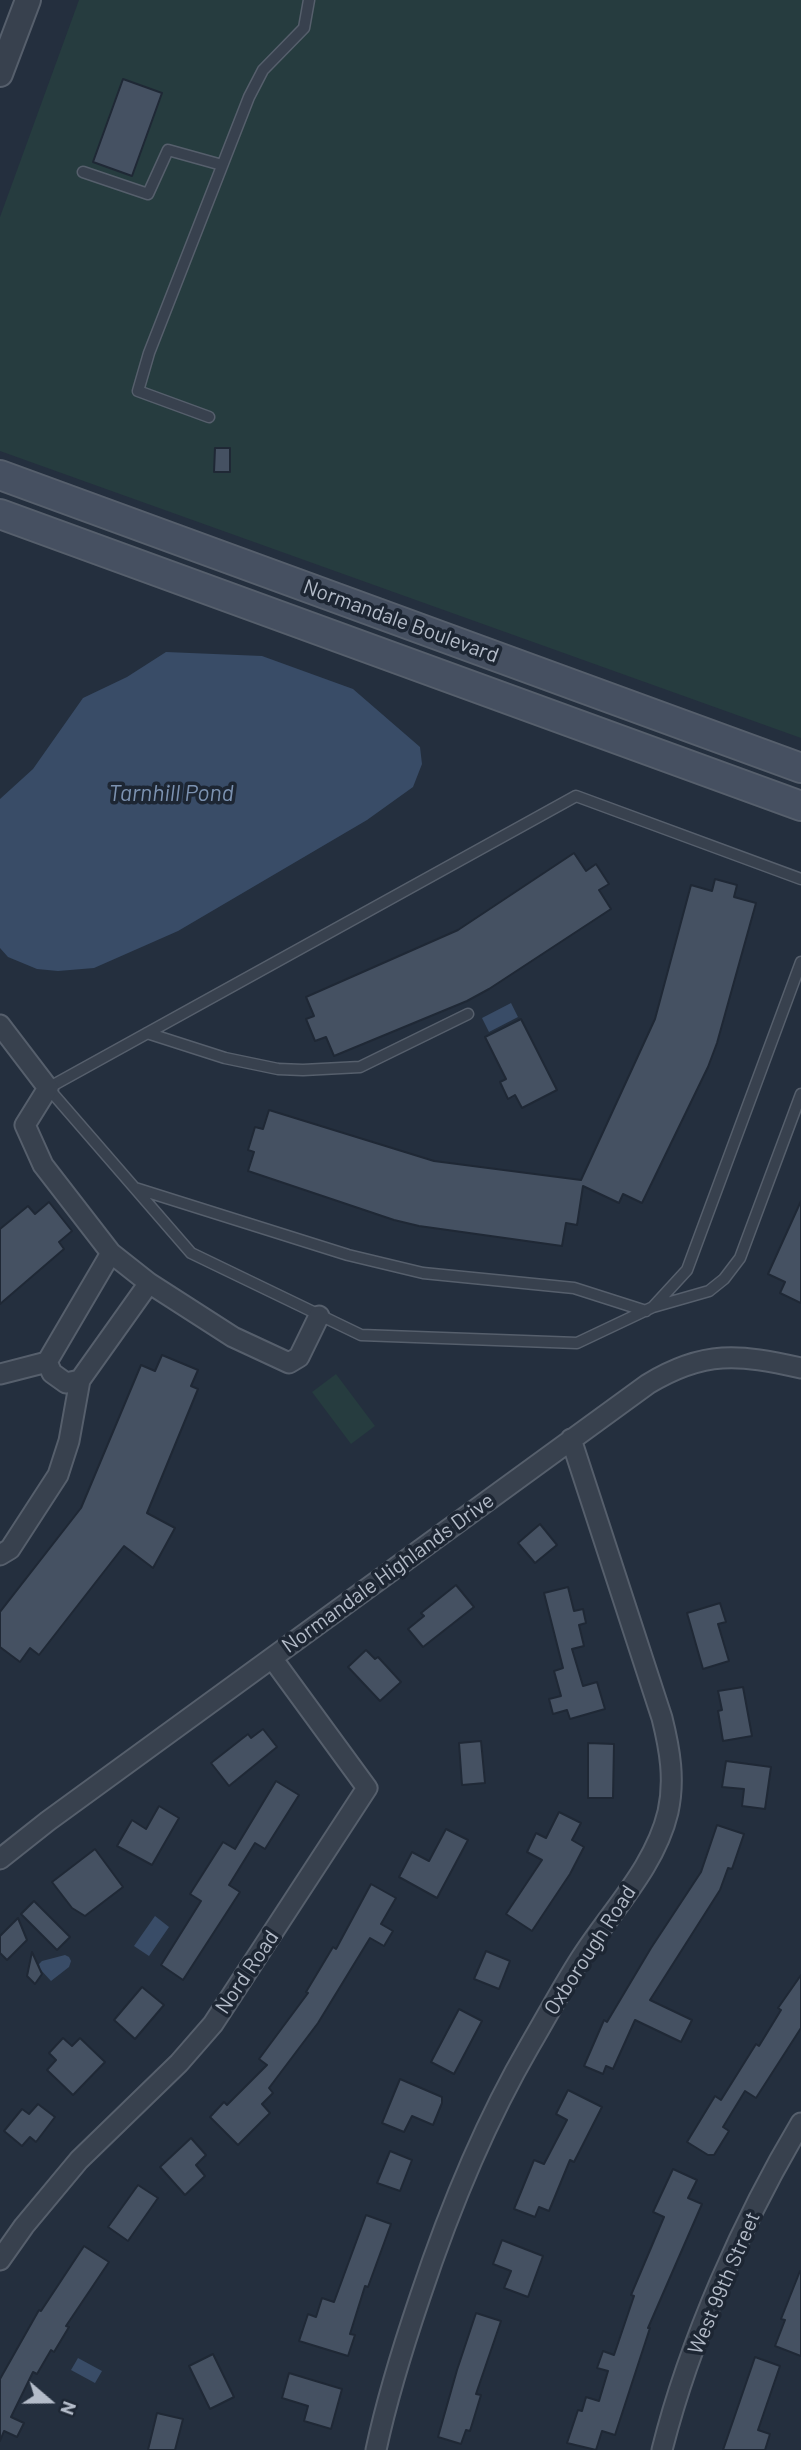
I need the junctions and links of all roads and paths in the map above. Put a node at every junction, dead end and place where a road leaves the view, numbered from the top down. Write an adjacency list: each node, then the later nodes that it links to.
1 (28, 0): 3 (street)
2 (309, 0): 4 (lane)
3 (0, 74)
4 (222, 165): 5 (lane); 6 (lane)
5 (83, 172)
6 (209, 417)
7 (0, 475): 9 (main road, Normandale Boulevard)
8 (0, 514): 10 (main road, Normandale Boulevard)
9 (801, 768)
10 (801, 806)
11 (801, 879): 15 (lane)
12 (801, 962): 21 (lane)
13 (468, 1014): 15 (lane)
14 (0, 1025): 16 (street)
15 (147, 1033): 16 (lane)
16 (48, 1088): 18 (lane); 19 (street)
17 (801, 1094): 21 (lane)
18 (135, 1188): 21 (lane); 22 (lane)
19 (111, 1253): 20 (street); 23 (street)
20 (149, 1283): 22 (street); 26 (street)
21 (649, 1309): 22 (lane)
22 (319, 1316)
23 (47, 1362): 25 (street); 26 (street)
24 (801, 1368): 27 (street, Normandale Highlands Drive)
25 (0, 1374)
26 (80, 1380): 28 (street)
27 (571, 1439): 29 (street, Normandale Highlands Drive); 33 (street, Oxborough Road)
28 (0, 1555)
29 (272, 1658): 30 (street, Normandale Highlands Drive); 32 (street, Nord Road)
30 (0, 1860)
31 (801, 2123): 34 (street, West 99th Street)
32 (0, 2260)
33 (376, 2450)
34 (662, 2450)

